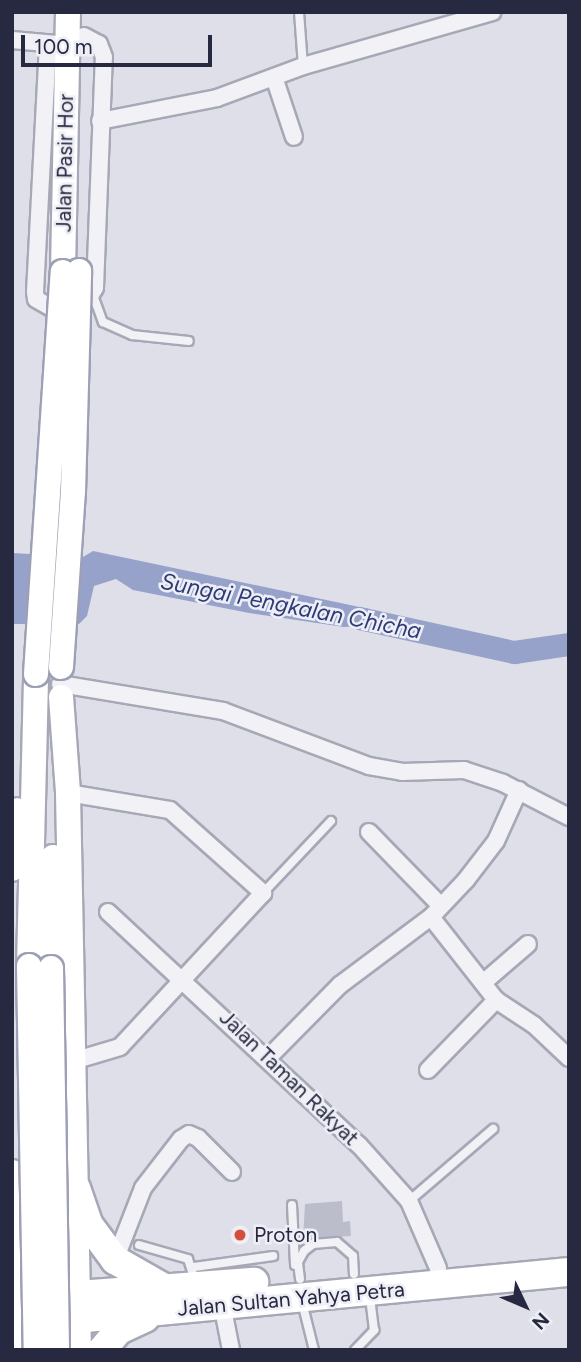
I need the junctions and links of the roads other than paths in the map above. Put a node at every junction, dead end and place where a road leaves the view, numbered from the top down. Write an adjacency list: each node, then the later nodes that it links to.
1 (68, 12): 4 (main road, Jalan Pasir Hor)
2 (299, 12): 6 (lane)
3 (492, 12): 6 (street)
4 (71, 34): 5 (street); 8 (street); 10 (main road, Jalan Pasir Hor); 11 (street)
5 (12, 40)
6 (303, 66): 7 (street)
7 (274, 76): 8 (street); 9 (street)
8 (100, 121): 11 (street)
9 (294, 137)
10 (71, 271): 13 (main road, bridge); 14 (main road, bridge)
11 (93, 295): 12 (lane)
12 (189, 341)
13 (35, 683): 20 (main road); 25 (main road)
14 (61, 683): 15 (street); 16 (main road); 25 (main road)
15 (519, 790): 17 (street); 22 (street)
16 (68, 793): 21 (street); 31 (main road)
17 (569, 817)
18 (331, 821): 21 (lane)
19 (369, 832): 22 (street)
20 (12, 869)
21 (262, 893): 26 (street)
22 (436, 911): 27 (street); 29 (street)
23 (108, 912): 26 (street, Jalan Taman Rakyat)
24 (528, 944): 27 (street)
25 (40, 967): 54 (main road, bridge); 55 (main road, bridge)
26 (184, 978): 29 (street, Jalan Taman Rakyat); 31 (street)
27 (484, 982): 28 (street)
28 (496, 1000): 30 (street); 32 (street)
29 (268, 1058): 37 (street, Jalan Taman Rakyat)
30 (569, 1058)
31 (72, 1060): 36 (main road)
32 (428, 1070)
33 (493, 1129): 37 (lane)
34 (12, 1172): 39 (main road)
35 (232, 1172): 44 (street)
36 (76, 1188): 40 (main road); 44 (highway)
37 (409, 1201): 45 (street, Jalan Taman Rakyat)
38 (292, 1205): 49 (lane)
39 (13, 1211): 40 (main road); 53 (main road)
40 (77, 1232): 52 (main road)
41 (139, 1245): 47 (lane)
42 (569, 1255): 45 (highway, Jalan Sultan Yahya Petra)
43 (273, 1256): 47 (lane)
44 (115, 1260): 50 (highway)
45 (438, 1268): 48 (highway, Jalan Sultan Yahya Petra)
46 (569, 1272): 48 (highway, Jalan Sultan Yahya Petra)
47 (195, 1277): 49 (highway, Jalan Sultan Yahya Petra); 50 (highway, Jalan Sultan Yahya Petra)
48 (362, 1283): 49 (highway, Jalan Sultan Yahya Petra); 60 (lane)
49 (299, 1285): 51 (highway, Jalan Sultan Yahya Petra); 59 (lane)
50 (165, 1300): 51 (highway, Jalan Sultan Yahya Petra); 52 (highway, Jalan Sultan Yahya Petra); 57 (highway)
51 (222, 1304): 58 (street)
52 (79, 1308): 53 (highway, Jalan Sultan Yahya Petra); 56 (main road)
53 (15, 1320)
54 (36, 1350)
55 (57, 1350)
56 (79, 1350)
57 (102, 1350)
58 (231, 1350)
59 (314, 1350)
60 (355, 1350)

